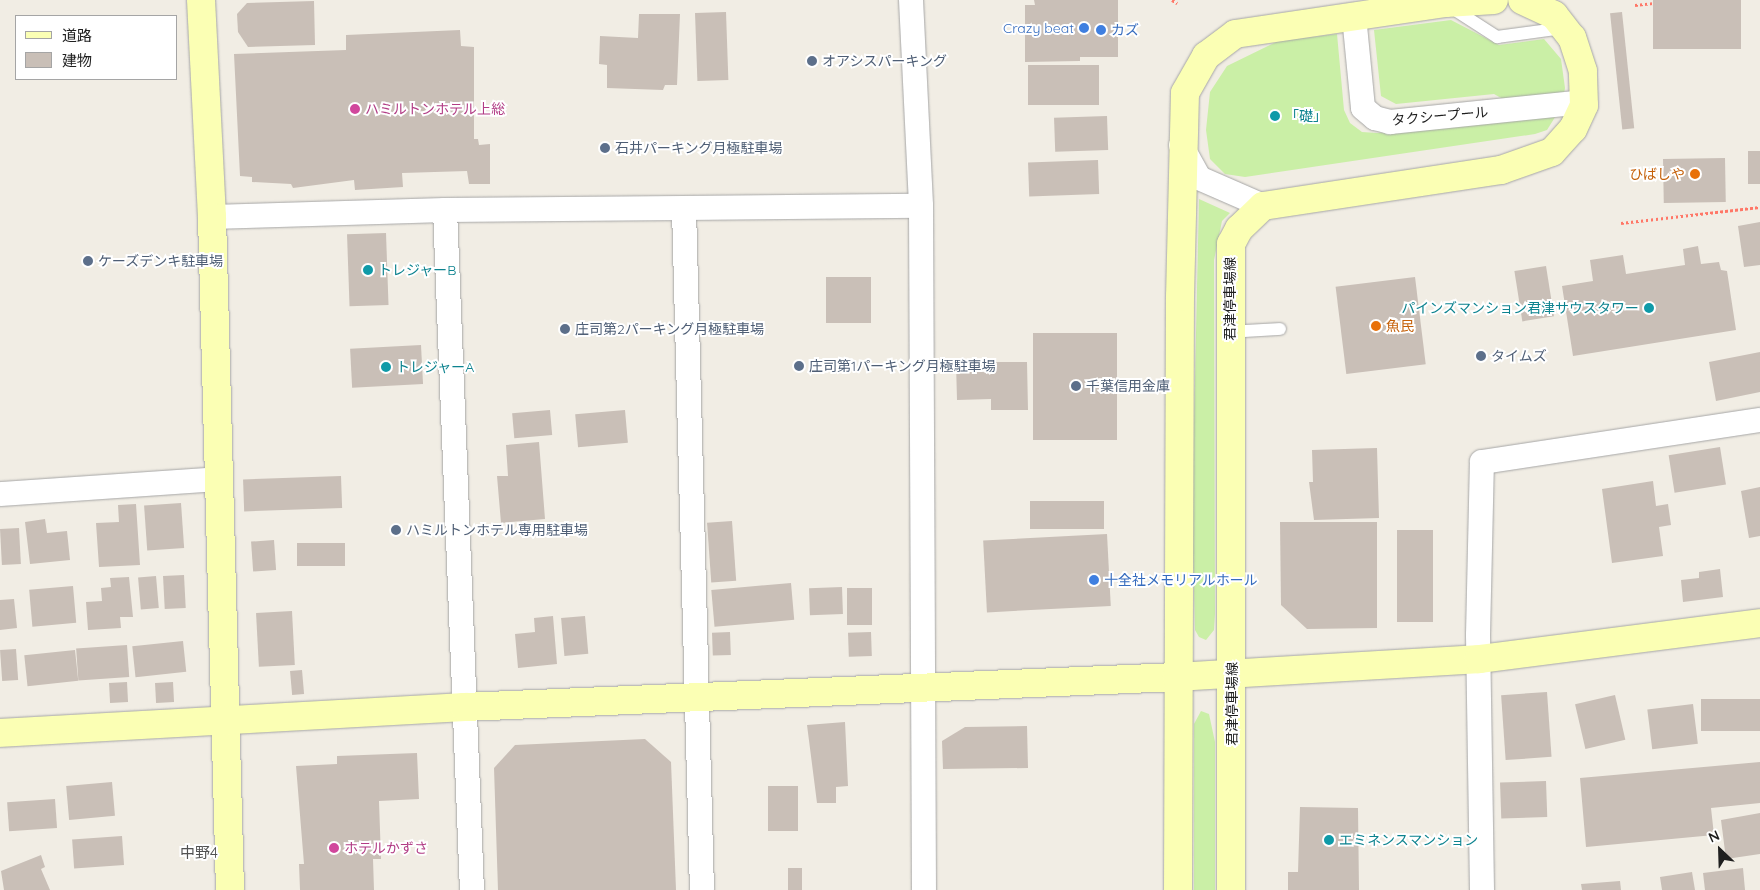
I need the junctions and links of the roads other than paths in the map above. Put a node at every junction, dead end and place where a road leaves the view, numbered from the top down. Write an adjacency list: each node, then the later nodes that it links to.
1 (201, 0): 14 (street)
2 (910, 0): 10 (street)
3 (1494, 0): 5 (street)
4 (1522, 0): 7 (street)
5 (1446, 4): 6 (street); 7 (lane)
6 (1354, 16): 8 (street, タクシープール); 9 (street)
7 (1564, 28): 8 (street)
8 (1583, 102): 11 (street)
9 (1182, 145): 11 (street); 23 (street)
10 (921, 206): 12 (street); 24 (street)
11 (1263, 206): 16 (street, 君津停車場線)
12 (684, 209): 13 (street); 25 (street)
13 (445, 210): 14 (street); 26 (street)
14 (212, 217): 18 (street)
15 (1280, 329): 16 (lane)
16 (1230, 332): 22 (street, 君津停車場線)
17 (1760, 420): 21 (street)
18 (220, 479): 19 (street); 27 (street)
19 (0, 494)
20 (1760, 623): 21 (street)
21 (1479, 659): 22 (street); 35 (street)
22 (1232, 673): 23 (street); 34 (street, 君津停車場線)
23 (1177, 677): 24 (street); 33 (street)
24 (924, 689): 25 (street); 32 (street)
25 (697, 698): 26 (street); 31 (street)
26 (464, 707): 27 (street); 30 (street)
27 (226, 722): 28 (street); 29 (street)
28 (0, 733)
29 (230, 890)
30 (472, 890)
31 (702, 890)
32 (924, 890)
33 (1178, 890)
34 (1231, 890)
35 (1482, 890)

